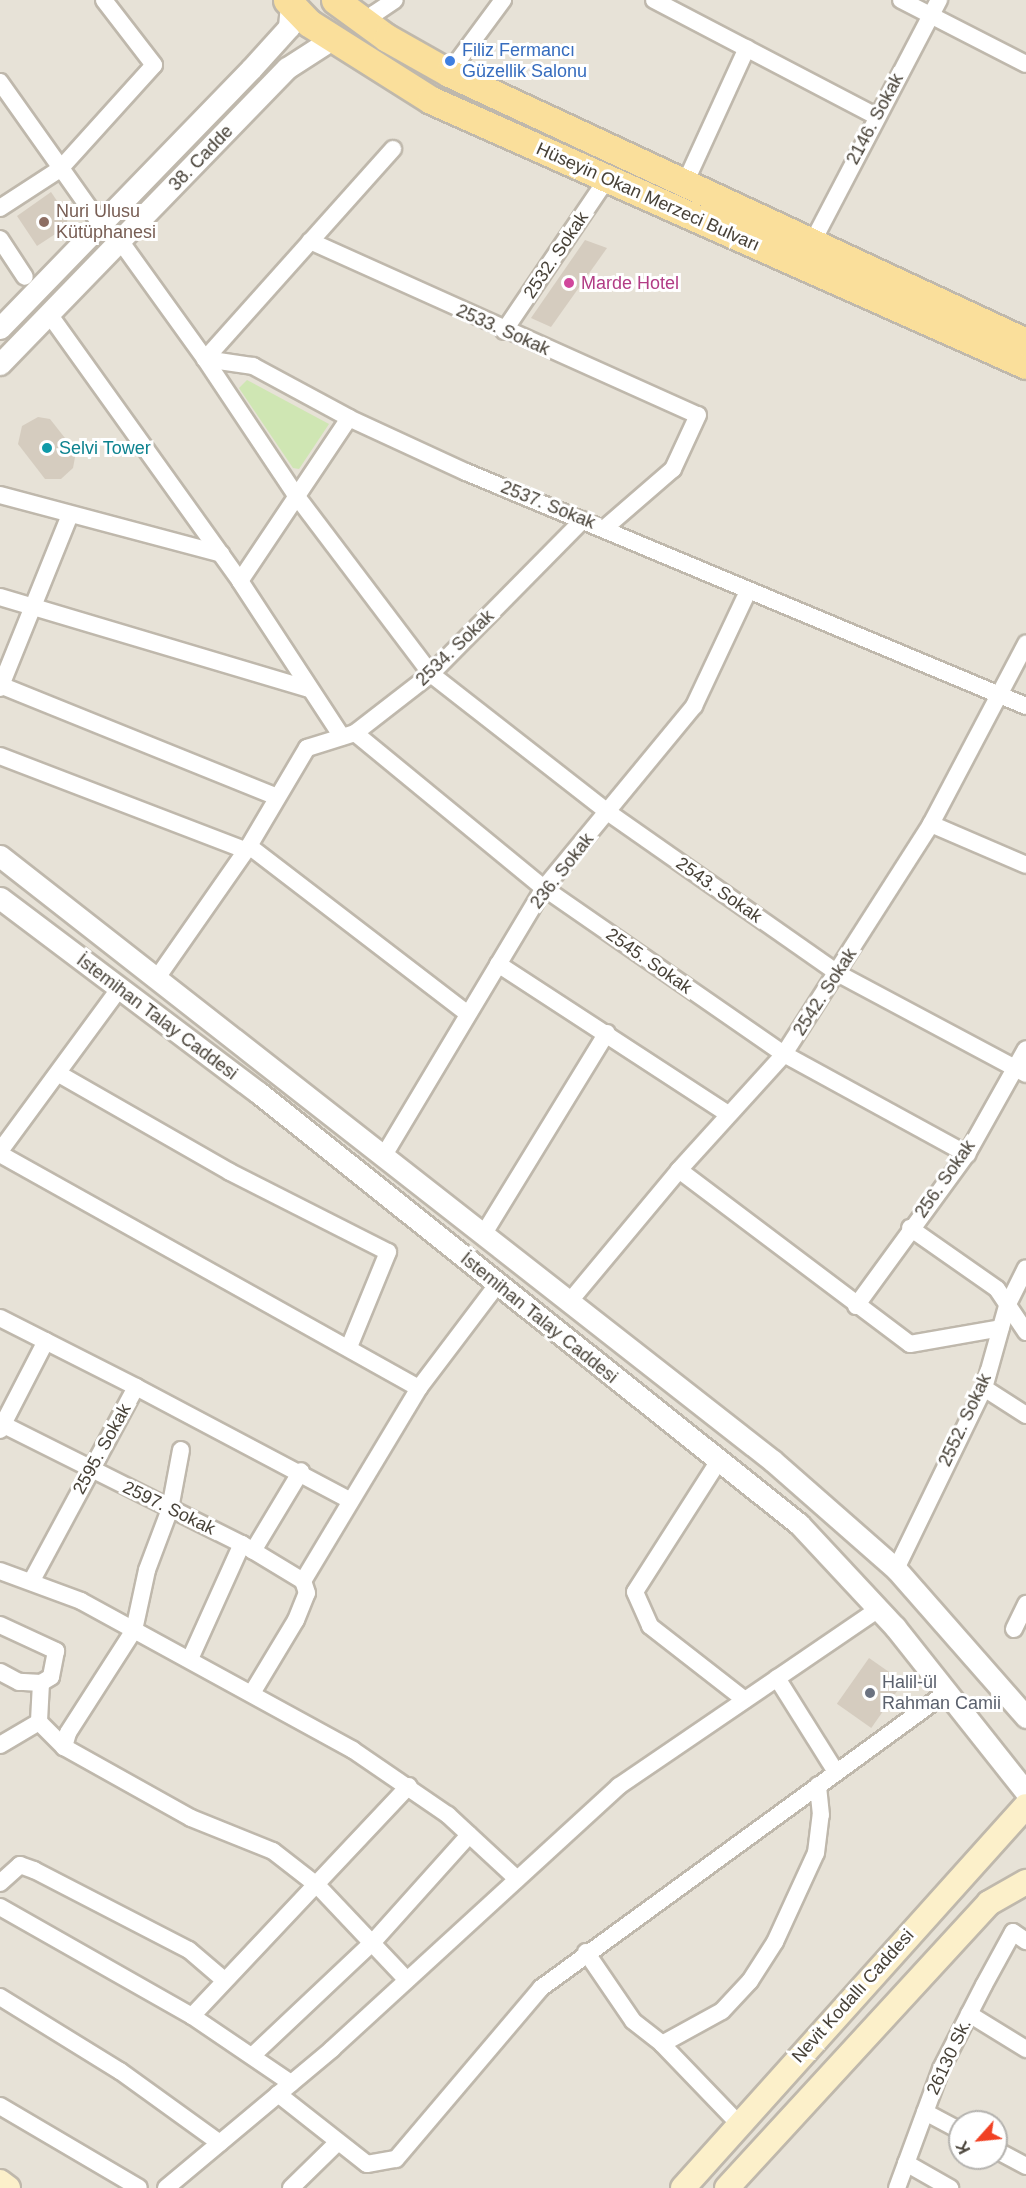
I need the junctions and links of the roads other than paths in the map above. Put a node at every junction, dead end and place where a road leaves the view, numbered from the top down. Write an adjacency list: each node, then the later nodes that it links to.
1 (105, 0): 19 (street)
2 (335, 0): 11 (main road, Hüseyin Okan Merzeci Bulvarı)
3 (357, 0): 11 (street)
4 (395, 0): 11 (street)
5 (503, 0): 15 (street)
6 (654, 0): 13 (street)
7 (901, 0): 10 (street)
8 (939, 0): 10 (street, 2146. Sokak)
9 (289, 3): 12 (main road, Hüseyin Okan Merzeci Bulvarı); 23 (street, 38. Cadde)
10 (930, 15): 14 (street); 17 (street, 2146. Sokak)
11 (371, 20): 15 (main road, Hüseyin Okan Merzeci Bulvarı)
12 (332, 39): 20 (main road, Hüseyin Okan Merzeci Bulvarı); 27 (street, 38. Cadde)
13 (747, 48): 17 (street); 21 (street)
14 (1026, 64)
15 (449, 73): 21 (main road, Hüseyin Okan Merzeci Bulvarı)
16 (0, 82): 19 (street)
17 (876, 116): 24 (street, 2146. Sokak)
18 (393, 149): 26 (street)
19 (60, 169): 22 (street); 23 (street)
20 (607, 179): 31 (street, 2532. Sokak); 35 (main road, Hüseyin Okan Merzeci Bulvarı)
21 (686, 181): 24 (main road, Hüseyin Okan Merzeci Bulvarı)
22 (0, 208)
23 (102, 226): 30 (street, 38. Cadde)
24 (814, 239): 32 (main road, Hüseyin Okan Merzeci Bulvarı)
25 (0, 240): 28 (street)
26 (310, 241): 31 (street, 2533. Sokak); 33 (street)
27 (121, 242): 29 (street, 38. Cadde); 33 (street)
28 (25, 277)
29 (49, 314): 34 (street, 38. Cadde); 42 (street, 2545. Sokak)
30 (3, 321)
31 (504, 331): 41 (street, 2533. Sokak)
32 (1026, 342)
33 (205, 359): 36 (street, 2537. Sokak); 37 (street, 2543. Sokak)
34 (0, 364)
35 (1026, 365)
36 (349, 418): 37 (street); 40 (street, 2537. Sokak)
37 (295, 494): 43 (street); 48 (street, 2543. Sokak)
38 (0, 495): 39 (street)
39 (69, 517): 42 (street); 46 (street)
40 (583, 520): 41 (street, 2537. Sokak); 48 (street, 2534. Sokak)
41 (606, 527): 44 (street, 2537. Sokak)
42 (221, 554): 43 (street, 2545. Sokak)
43 (240, 581): 50 (street, 2545. Sokak)
44 (748, 591): 51 (street, 2537. Sokak); 56 (street, 236. Sokak)
45 (0, 597): 46 (street)
46 (33, 607): 49 (street); 50 (street)
47 (1026, 644): 51 (street, 2542. Sokak)
48 (432, 674): 53 (street, 2534. Sokak); 56 (street, 2543. Sokak)
49 (0, 686): 55 (street)
50 (308, 690): 53 (street, 2545. Sokak)
51 (1002, 697): 52 (street, 2537. Sokak); 57 (street, 2542. Sokak)
52 (1026, 706)
53 (348, 735): 55 (street, 2534. Sokak); 61 (street, 2545. Sokak)
54 (0, 756): 58 (street)
55 (275, 796): 58 (street)
56 (609, 813): 61 (street, 236. Sokak); 64 (street, 2543. Sokak)
57 (931, 824): 60 (street); 64 (street, 2542. Sokak)
58 (247, 848): 65 (street); 67 (street)
59 (0, 856): 65 (street, İstemihan Talay Caddesi)
60 (1026, 865)
61 (544, 888): 63 (street, 236. Sokak); 70 (street, 2545. Sokak)
62 (2, 905): 66 (street, İstemihan Talay Caddesi)
63 (498, 964): 67 (street, 236. Sokak); 68 (street)
64 (839, 974): 70 (street, 2542. Sokak); 71 (street, 2543. Sokak)
65 (157, 978): 77 (street, İstemihan Talay Caddesi)
66 (119, 989): 72 (street); 82 (street, İstemihan Talay Caddesi)
67 (468, 1014): 77 (street, 236. Sokak)
68 (607, 1033): 73 (street); 80 (street)
69 (1026, 1049): 71 (street, 256. Sokak)
70 (784, 1054): 73 (street, 2542. Sokak); 76 (street, 2545. Sokak)
71 (1019, 1070): 76 (street, 256. Sokak)
72 (59, 1074): 74 (street); 90 (street)
73 (728, 1114): 78 (street, 2542. Sokak)
74 (6, 1132): 75 (street)
75 (0, 1152): 90 (street)
76 (967, 1154): 79 (street, 256. Sokak)
77 (383, 1157): 80 (street, İstemihan Talay Caddesi)
78 (679, 1170): 83 (street, 2542. Sokak); 84 (street)
79 (910, 1228): 84 (street, 256. Sokak); 85 (street)
80 (483, 1235): 83 (street, İstemihan Talay Caddesi)
81 (1026, 1268): 85 (street, 2552. Sokak)
82 (497, 1285): 92 (street); 97 (street, İstemihan Talay Caddesi)
83 (570, 1302): 103 (street, İstemihan Talay Caddesi)
84 (856, 1306): 87 (street)
85 (1007, 1306): 87 (street, 2552. Sokak); 88 (street)
86 (0, 1318): 89 (street, 2595. Sokak)
87 (1001, 1328): 93 (street, 2552. Sokak)
88 (1026, 1332)
89 (46, 1341): 91 (street, 2595. Sokak); 95 (street)
90 (349, 1347): 92 (street)
91 (136, 1387): 98 (street, 2595. Sokak); 99 (street)
92 (419, 1388): 100 (street)
93 (984, 1388): 94 (street); 103 (street, 2552. Sokak)
94 (1026, 1415)
95 (1, 1426): 98 (street, 2597. Sokak)
96 (181, 1450): 101 (street)
97 (718, 1462): 108 (street, İstemihan Talay Caddesi); 118 (street)
98 (90, 1469): 101 (street, 2597. Sokak); 106 (street, 2595. Sokak)
99 (301, 1471): 100 (street); 102 (street)
100 (351, 1501): 105 (street)
101 (170, 1509): 102 (street, 2597. Sokak); 110 (street)
102 (247, 1547): 105 (street, 2597. Sokak); 112 (street)
103 (896, 1569): 119 (street, İstemihan Talay Caddesi)
104 (0, 1571): 106 (street)
105 (303, 1581): 117 (street)
106 (31, 1582): 110 (street)
107 (1026, 1604): 111 (street)
108 (878, 1609): 114 (street); 116 (street, İstemihan Talay Caddesi)
109 (0, 1625): 115 (street)
110 (134, 1629): 112 (street); 122 (street)
111 (1014, 1629)
112 (190, 1659): 117 (street)
113 (0, 1672): 115 (street)
114 (777, 1678): 118 (street); 123 (street)
115 (40, 1683): 120 (street)
116 (947, 1692): 123 (street); 126 (street, İstemihan Talay Caddesi)
117 (252, 1693): 125 (street)
118 (745, 1700): 130 (street)
119 (1026, 1718)
120 (39, 1722): 121 (street); 122 (street)
121 (0, 1746)
122 (64, 1747): 133 (street)
123 (836, 1772): 124 (street)
124 (818, 1785): 137 (street); 143 (street)
125 (409, 1786): 129 (street); 133 (street)
126 (1026, 1792)
127 (1026, 1805): 128 (main road); 150 (main road, Nevit Kodallı Caddesi)
128 (1026, 1829)
129 (469, 1835): 130 (street); 136 (street)
130 (517, 1879): 139 (street)
131 (1026, 1882): 163 (main road)
132 (0, 1883): 138 (street)
133 (318, 1886): 136 (street); 138 (street)
134 (0, 1907): 142 (street)
135 (1020, 1937): 141 (street, 26130 Sk.)
136 (373, 1942): 139 (street); 145 (street)
137 (586, 1952): 143 (street); 153 (street)
138 (224, 1980): 142 (street)
139 (407, 1980): 146 (street)
140 (0, 1997): 152 (street)
141 (969, 2014): 144 (street); 149 (street, 26130 Sk.)
142 (192, 2016): 145 (street)
143 (662, 2044): 150 (street)
144 (1026, 2049)
145 (252, 2056): 146 (street)
146 (291, 2083): 147 (street)
147 (278, 2094): 152 (street); 153 (street)
148 (0, 2106): 159 (street)
149 (925, 2112): 151 (street); 155 (street, 26130 Sk.)
150 (738, 2123): 162 (main road, Nevit Kodallı Caddesi)
151 (948, 2124)
152 (220, 2143): 160 (street)
153 (337, 2143): 161 (street)
154 (1008, 2156): 156 (street)
155 (906, 2163): 164 (street, 26130 Sk.); 165 (street)
156 (1026, 2166)
157 (0, 2182): 158 (main road)
158 (8, 2188)
159 (139, 2188)
160 (166, 2188)
161 (291, 2188)
162 (683, 2188)
163 (727, 2188)
164 (897, 2188)
165 (950, 2188)

